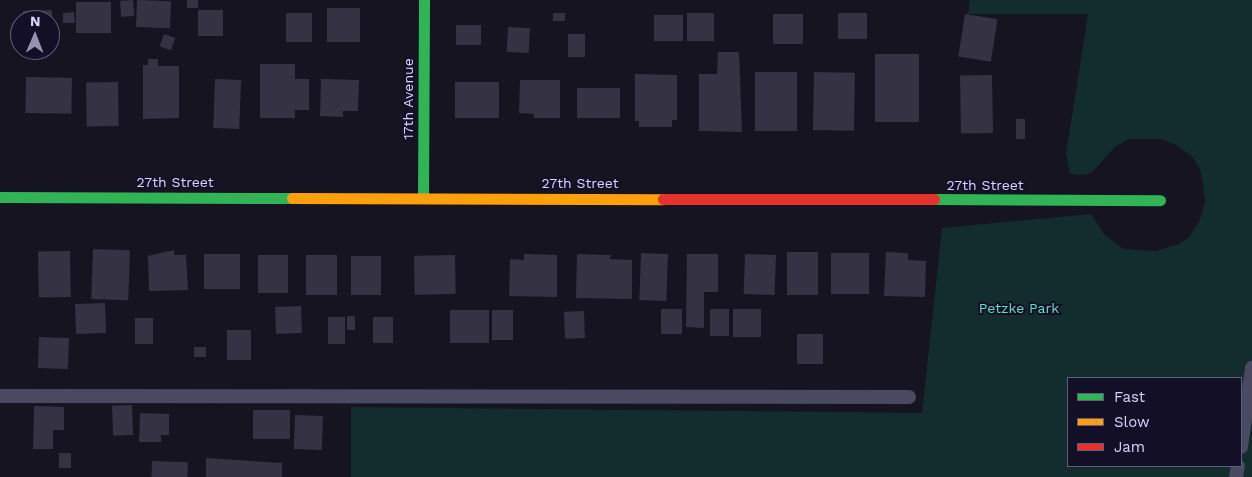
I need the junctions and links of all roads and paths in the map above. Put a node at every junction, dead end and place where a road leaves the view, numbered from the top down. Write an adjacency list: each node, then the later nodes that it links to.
1 (424, 0): 3 (street, 17th Avenue)
2 (0, 197): 3 (street, 27th Street)
3 (423, 198): 4 (street, 27th Street)
4 (1160, 200)
5 (1252, 368): 8 (lane)
6 (0, 396): 7 (lane)
7 (909, 397)
8 (1242, 440)

